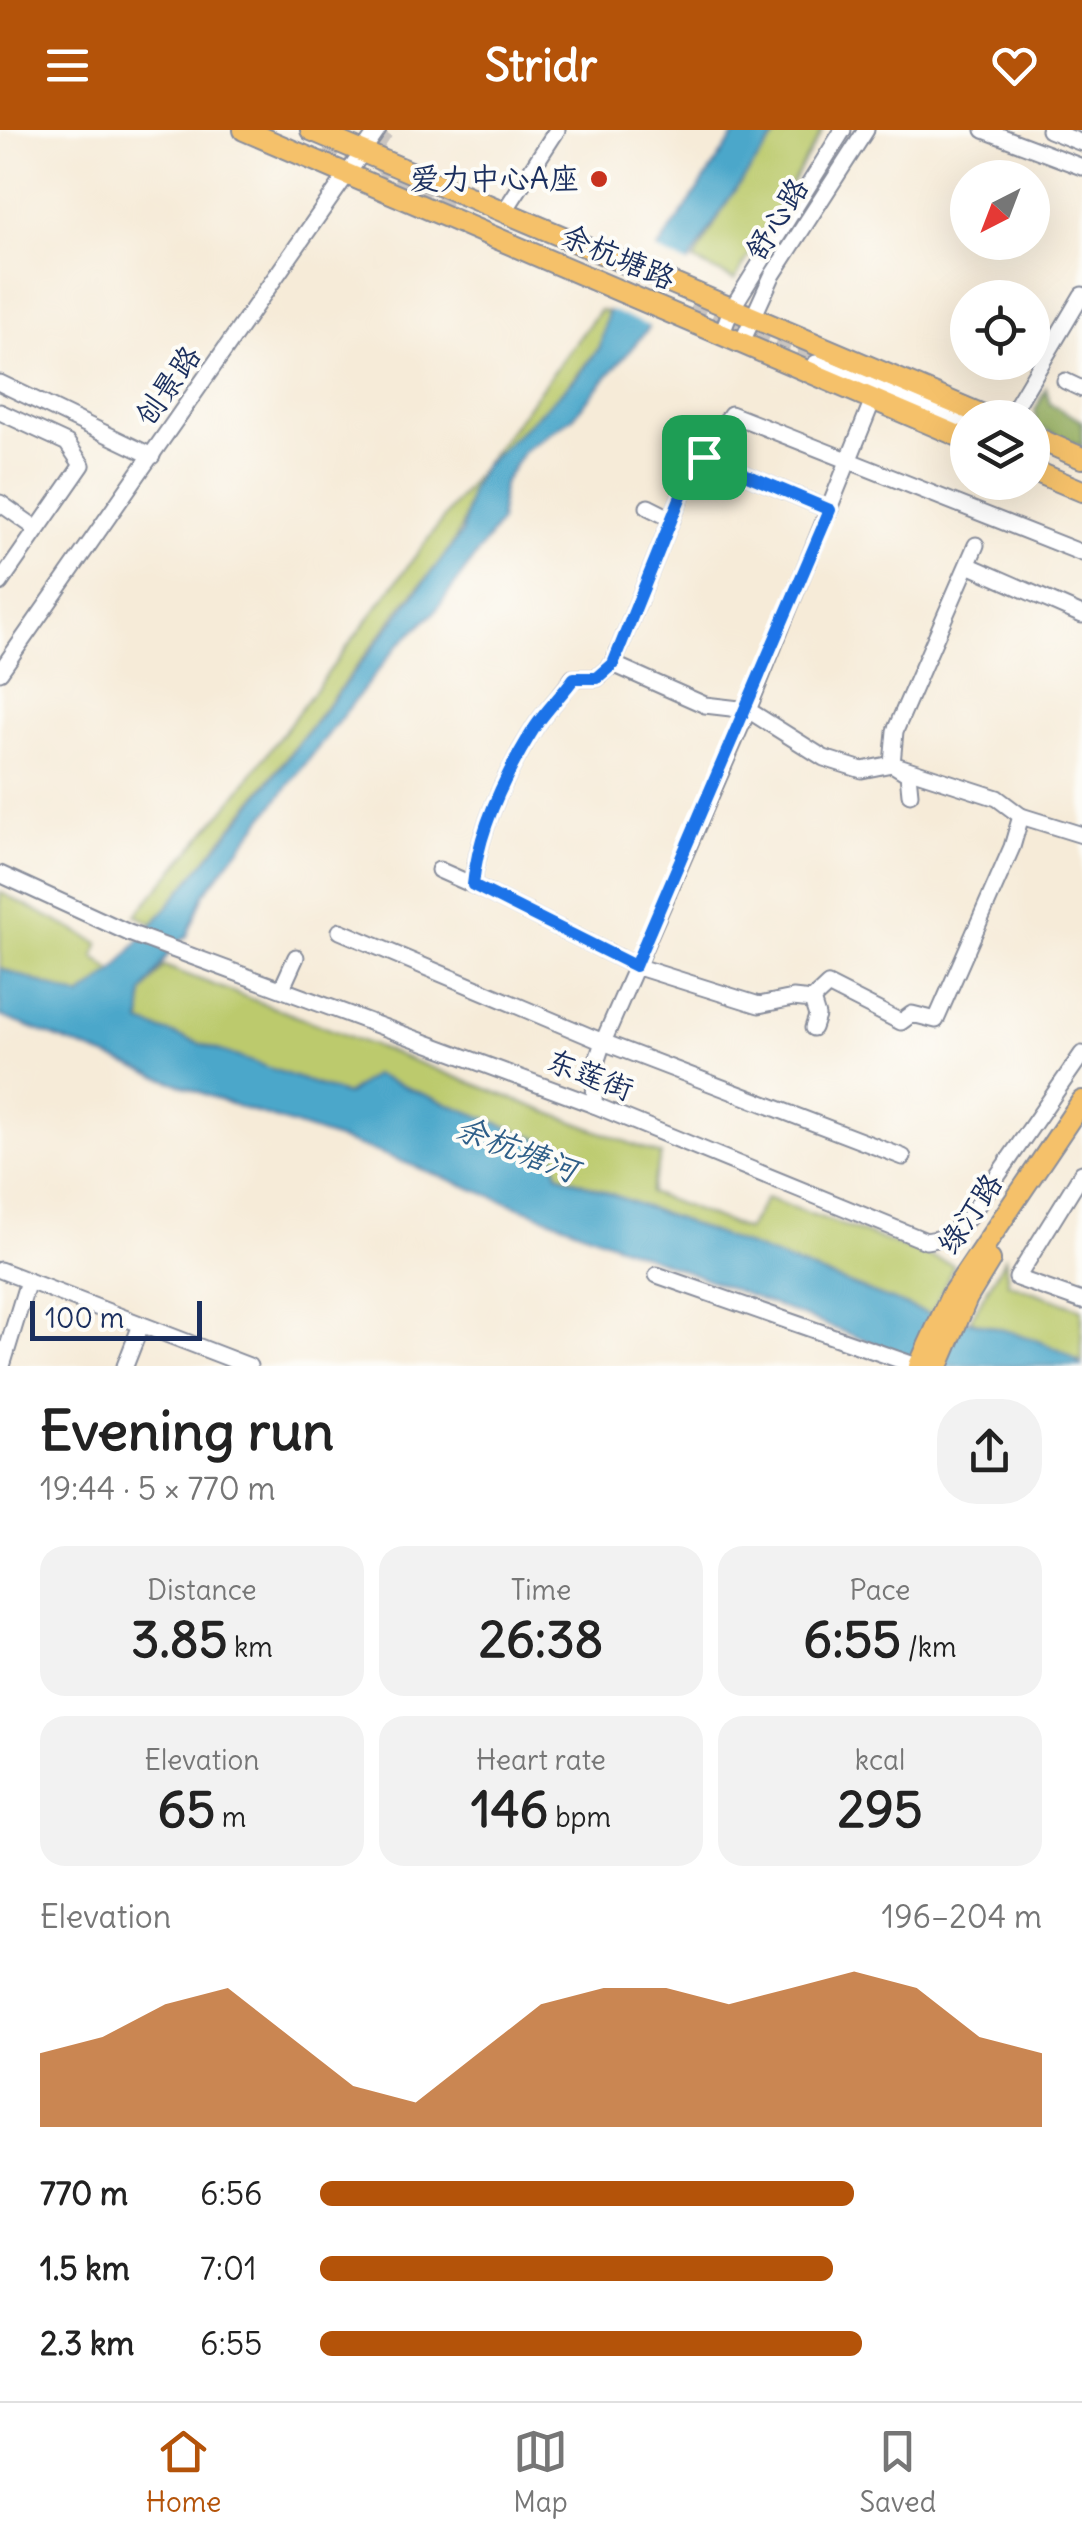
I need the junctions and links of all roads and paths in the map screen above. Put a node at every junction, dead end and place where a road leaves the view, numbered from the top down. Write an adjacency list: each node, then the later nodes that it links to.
1 (244, 130): 12 (main road, 余杭塘路)
2 (311, 130): 10 (main road, 余杭塘路)
3 (378, 130): 10 (street, 创景路)
4 (556, 130): 13 (street)
5 (842, 130): 15 (street, 舒心路)
6 (866, 130): 16 (street, 舒心路)
7 (984, 130): 11 (street)
8 (1049, 130): 9 (street)
9 (1082, 143)
10 (364, 153): 12 (street, 创景路); 13 (main road, 余杭塘路)
11 (1082, 167)
12 (349, 175): 17 (main road, 余杭塘路); 30 (street, 创景路)
13 (504, 212): 15 (main road, 余杭塘路)
14 (1082, 295): 23 (street)
15 (731, 310): 16 (main road, 余杭塘路); 17 (street, 舒心路)
16 (751, 318): 18 (street, 舒心路); 24 (main road, 余杭塘路)
17 (722, 333): 18 (main road, 余杭塘路)
18 (742, 342): 22 (main road, 余杭塘路)
19 (1065, 382): 21 (street)
20 (0, 383): 30 (street)
21 (1082, 389)
22 (874, 397): 28 (main road, 余杭塘路); 32 (street)
23 (1020, 400)
24 (950, 401)
25 (950, 411): 27 (street)
26 (0, 412): 40 (street)
27 (950, 419)
28 (950, 432)
29 (1050, 445): 33 (main road)
30 (152, 456): 47 (street, 创景路)
31 (704, 457): 32 (street); 38 (street); 39 (street)
32 (848, 458): 38 (street); 42 (street)
33 (1082, 458)
34 (1050, 478): 35 (main road)
35 (1082, 491)
36 (0, 503): 40 (street)
37 (648, 507): 39 (street)
38 (830, 510): 48 (street)
39 (672, 520): 46 (street)
40 (37, 530): 44 (street)
41 (976, 545): 43 (street)
42 (1082, 554)
43 (968, 566): 45 (street); 49 (street)
44 (0, 583)
45 (1080, 610)
46 (613, 664): 48 (street); 55 (street)
47 (0, 672)
48 (748, 710): 49 (street); 58 (street)
49 (892, 764): 50 (street); 51 (street)
50 (910, 794)
51 (1022, 816): 52 (street); 60 (street)
52 (1082, 835)
53 (439, 870): 55 (street)
54 (0, 874): 59 (street, 东莲街)
55 (473, 885): 58 (street)
56 (340, 931): 62 (street)
57 (296, 957): 59 (street)
58 (635, 966): 60 (street); 62 (street)
59 (282, 988): 65 (street, 东莲街)
60 (812, 1000): 61 (street)
61 (813, 1028)
62 (603, 1042): 65 (street); 67 (street)
63 (1082, 1054): 65 (street, 东莲街)
64 (1082, 1102): 72 (main road, 绿汀路)
65 (594, 1105)
66 (1082, 1121): 72 (main road, 绿汀路)
67 (903, 1157)
68 (1082, 1173): 73 (street)
69 (0, 1270): 71 (street)
70 (657, 1275): 79 (street)
71 (24, 1279): 74 (street); 75 (street); 76 (street)
72 (959, 1296): 79 (main road, 绿汀路); 80 (main road, 绿汀路)
73 (1082, 1301)
74 (141, 1325): 77 (street); 78 (street)
75 (0, 1338)
76 (2, 1366)
77 (125, 1366)
78 (249, 1366)
79 (918, 1366)
80 (938, 1366)

